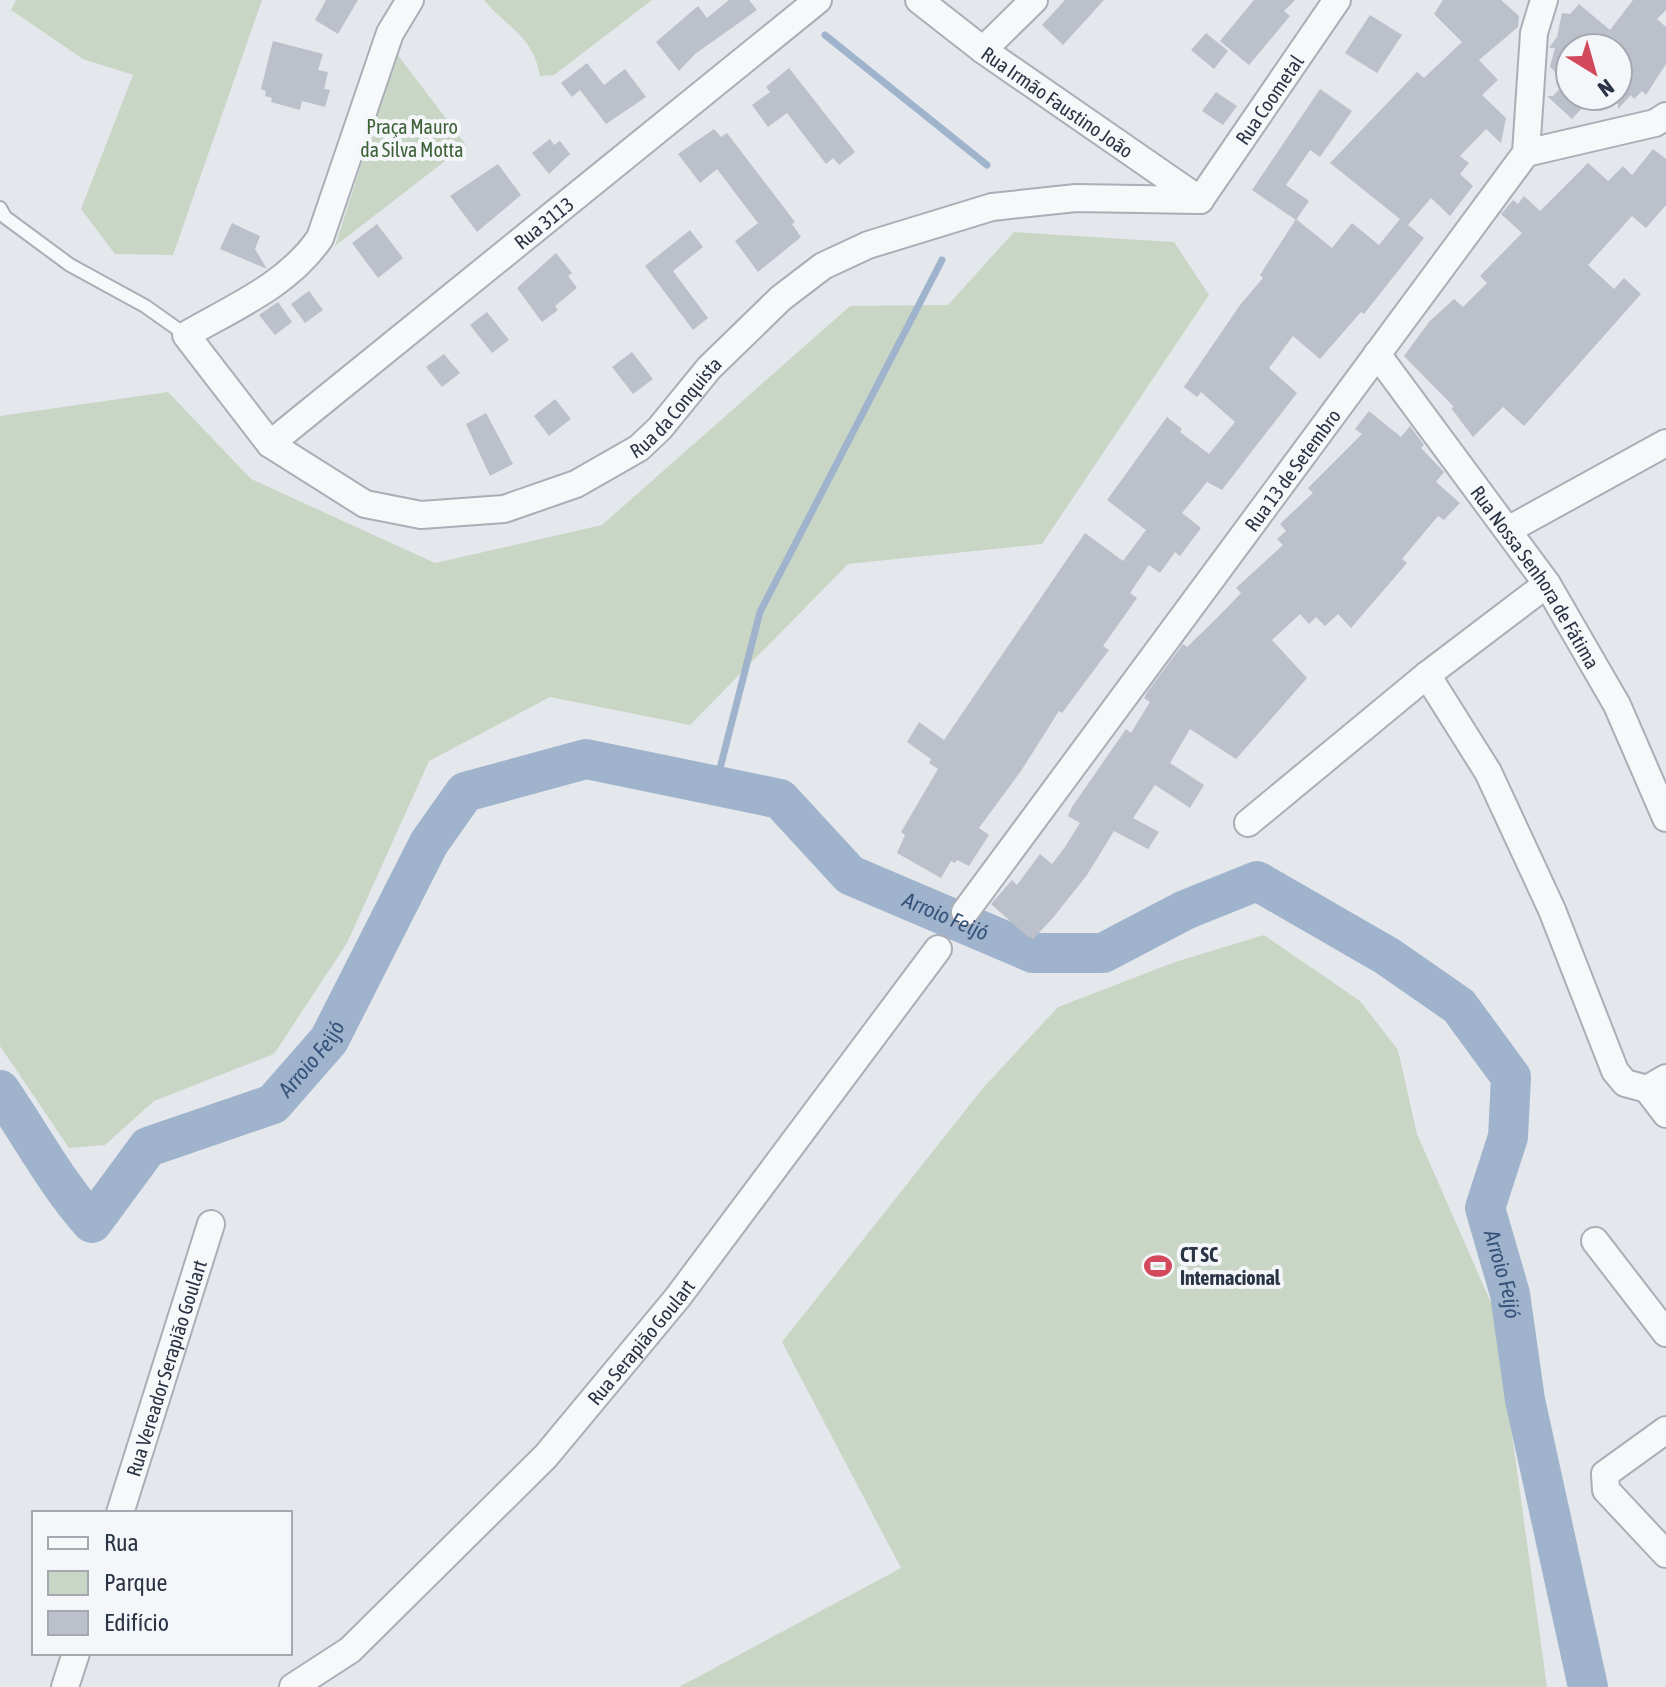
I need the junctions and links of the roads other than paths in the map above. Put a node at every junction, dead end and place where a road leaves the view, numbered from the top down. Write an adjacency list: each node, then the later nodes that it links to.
1 (410, 0): 12 (street)
2 (818, 0): 15 (street, Rua 3113)
3 (919, 0): 7 (street, Rua Irmão Faustino João)
4 (1034, 0): 7 (street)
5 (1337, 0): 10 (street, Rua Coometal)
6 (1544, 0): 9 (street)
7 (983, 50): 10 (street, Rua Irmão Faustino João)
8 (1666, 116): 9 (street)
9 (1526, 153): 13 (street, Rua 13 de Setembro)
10 (1200, 200): 15 (street, Rua da Conquista)
11 (2, 215): 12 (lane)
12 (186, 335): 15 (street, Rua da Conquista)
13 (1377, 354): 16 (street, Rua Nossa Senhora de Fátima); 21 (street, Rua 13 de Setembro)
14 (1666, 443): 16 (street)
15 (270, 444)
16 (1508, 530): 17 (street, Rua Nossa Senhora de Fátima)
17 (1547, 584): 18 (street); 19 (street, Rua Nossa Senhora de Fátima)
18 (1427, 675): 20 (street); 23 (street)
19 (1666, 818)
20 (1248, 823)
21 (965, 912)
22 (938, 949): 33 (street, Rua Serapião Goulart)
23 (1656, 1084): 24 (street)
24 (1666, 1114)
25 (211, 1224): 29 (street, Rua Vereador Serapião Goulart)
26 (1595, 1241): 27 (street)
27 (1666, 1333)
28 (1666, 1430): 30 (street)
29 (121, 1511)
30 (1666, 1554)
31 (75, 1655): 32 (street)
32 (65, 1687)
33 (293, 1687)

